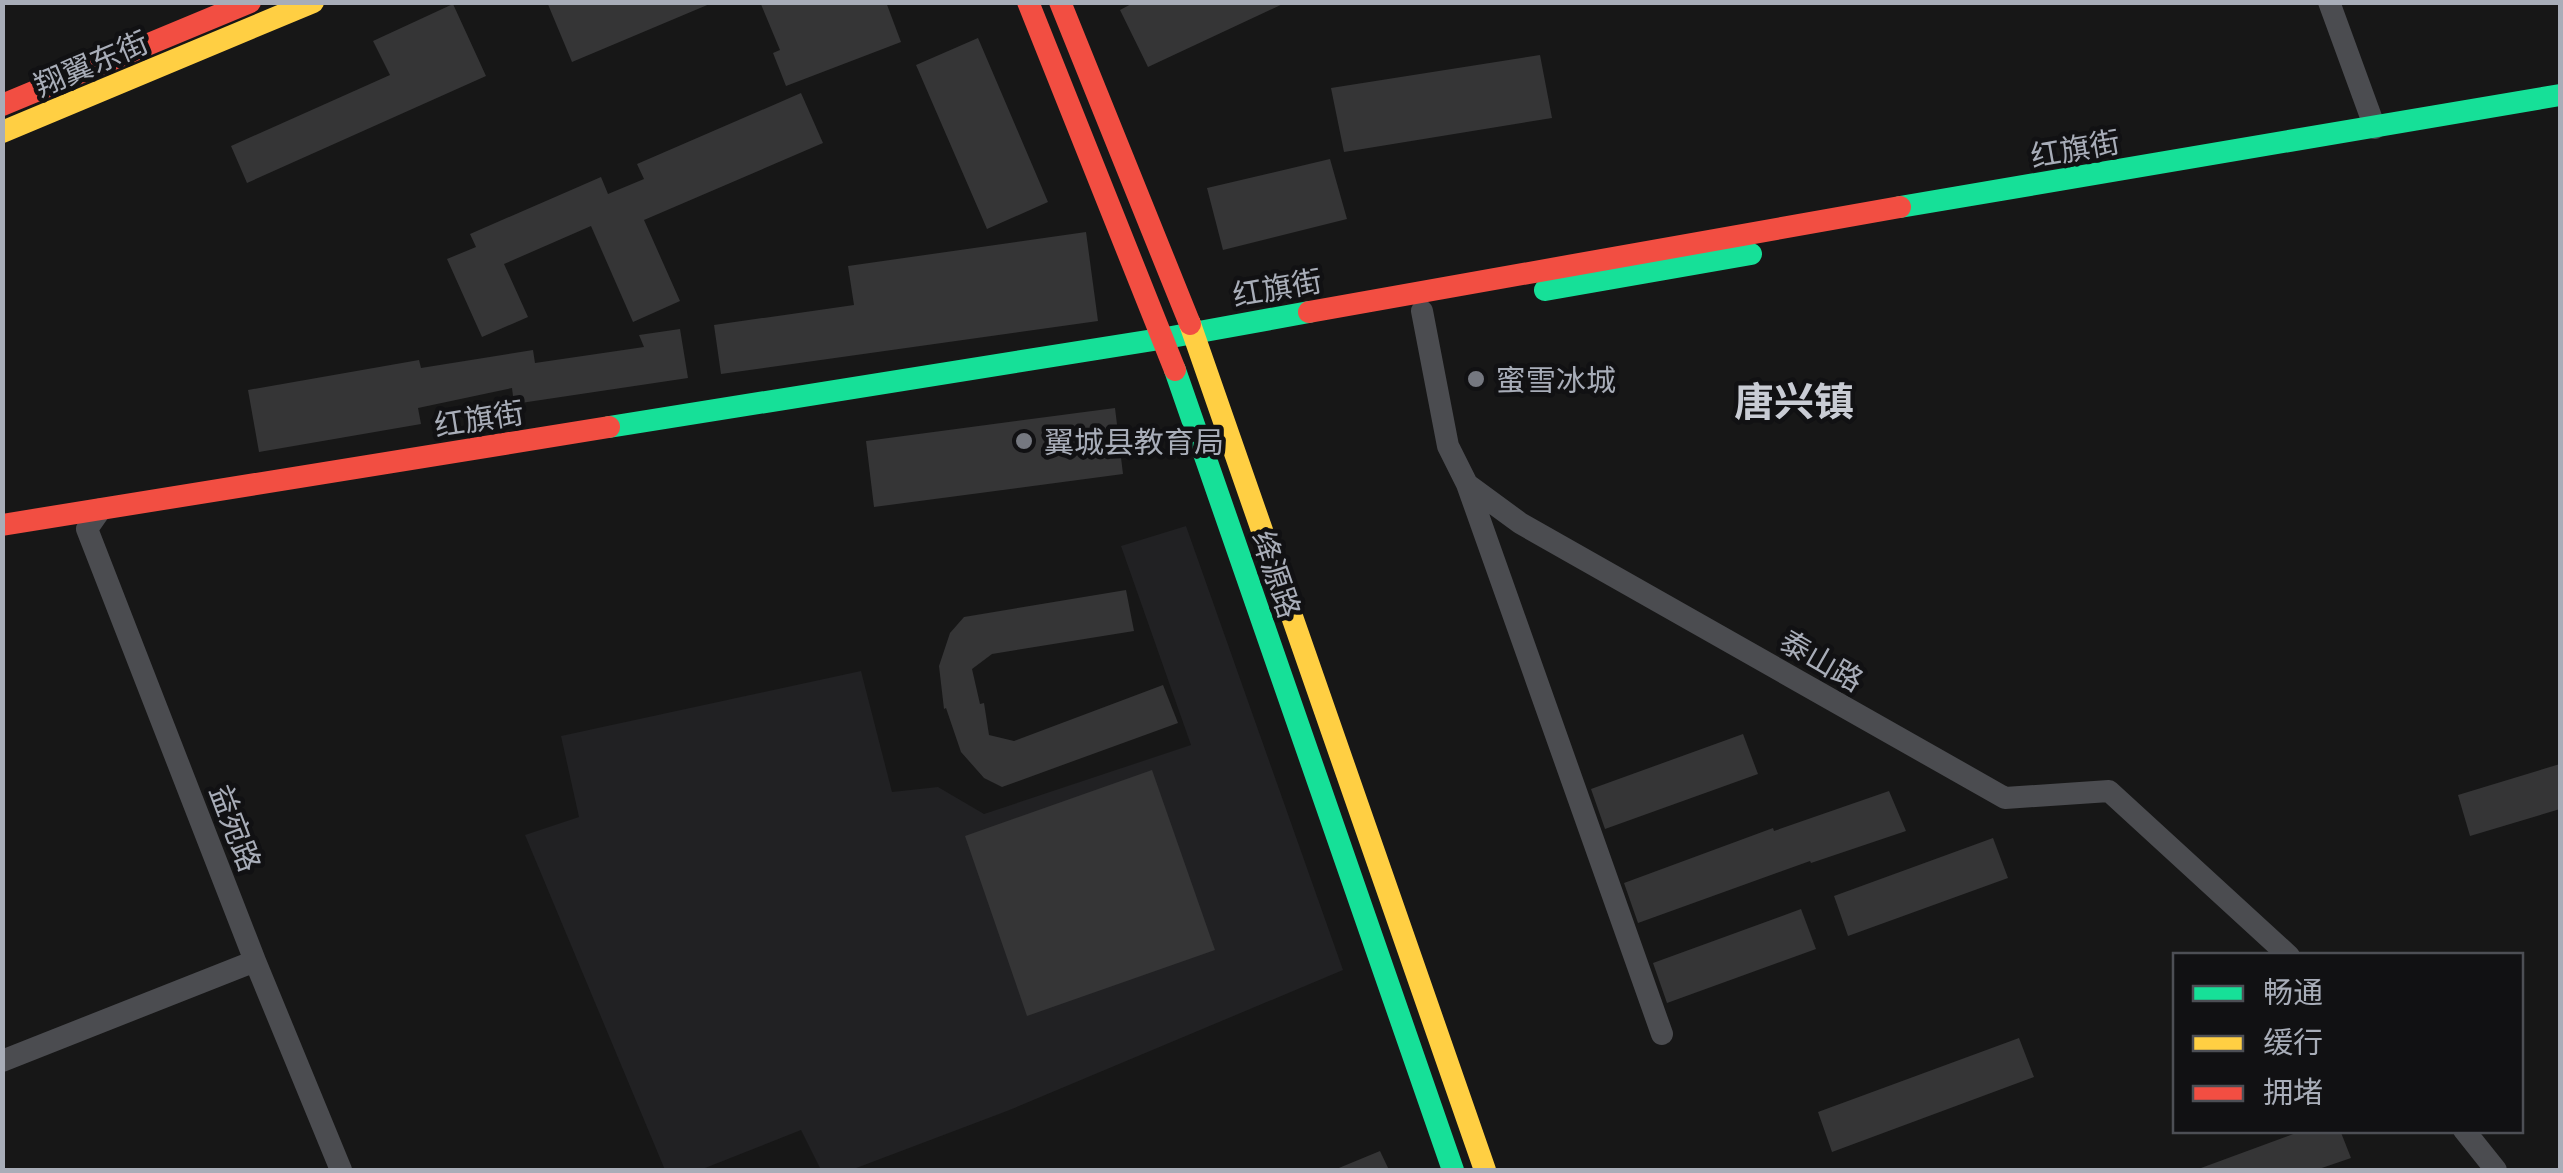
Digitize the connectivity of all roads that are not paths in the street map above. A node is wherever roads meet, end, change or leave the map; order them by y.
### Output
1 (250, 2) edge
2 (312, 2) edge
3 (1028, 2) edge
4 (1060, 2) edge
5 (2329, 2) edge
6 (2560, 96) edge
7 (2, 105) edge
8 (2560, 114) edge
9 (2374, 128) junction
10 (2, 132) edge
11 (1422, 311) junction
12 (1196, 342) junction
13 (1166, 347) junction
14 (1467, 484) junction
15 (94, 519) junction
16 (2, 525) edge
17 (2, 543) edge
18 (2286, 953) edge
19 (255, 961) junction
20 (1662, 1034) dead end
21 (2, 1061) edge
22 (2466, 1133) edge
23 (341, 1170) edge
24 (1453, 1170) edge
25 (1485, 1170) edge
26 (2496, 1170) edge

1 - 7 main road, 翔翼东街
2 - 10 main road, 翔翼东街
3 - 13 main road, 绛源路
4 - 12 main road, 绛源路
5 - 9 street
6 - 9 main road, 红旗街
8 - 11 main road, 红旗街
9 - 12 main road, 红旗街
11 - 12 main road, 红旗街
11 - 14 street
12 - 13 main road, 红旗街
12 - 25 main road, 绛源路
13 - 15 main road, 红旗街
13 - 24 main road, 绛源路
14 - 18 street, 泰山路
14 - 20 street
15 - 16 main road, 红旗街
15 - 17 main road, 红旗街
15 - 19 street, 益宛路
19 - 21 street
19 - 23 street, 益宛路
22 - 26 street

